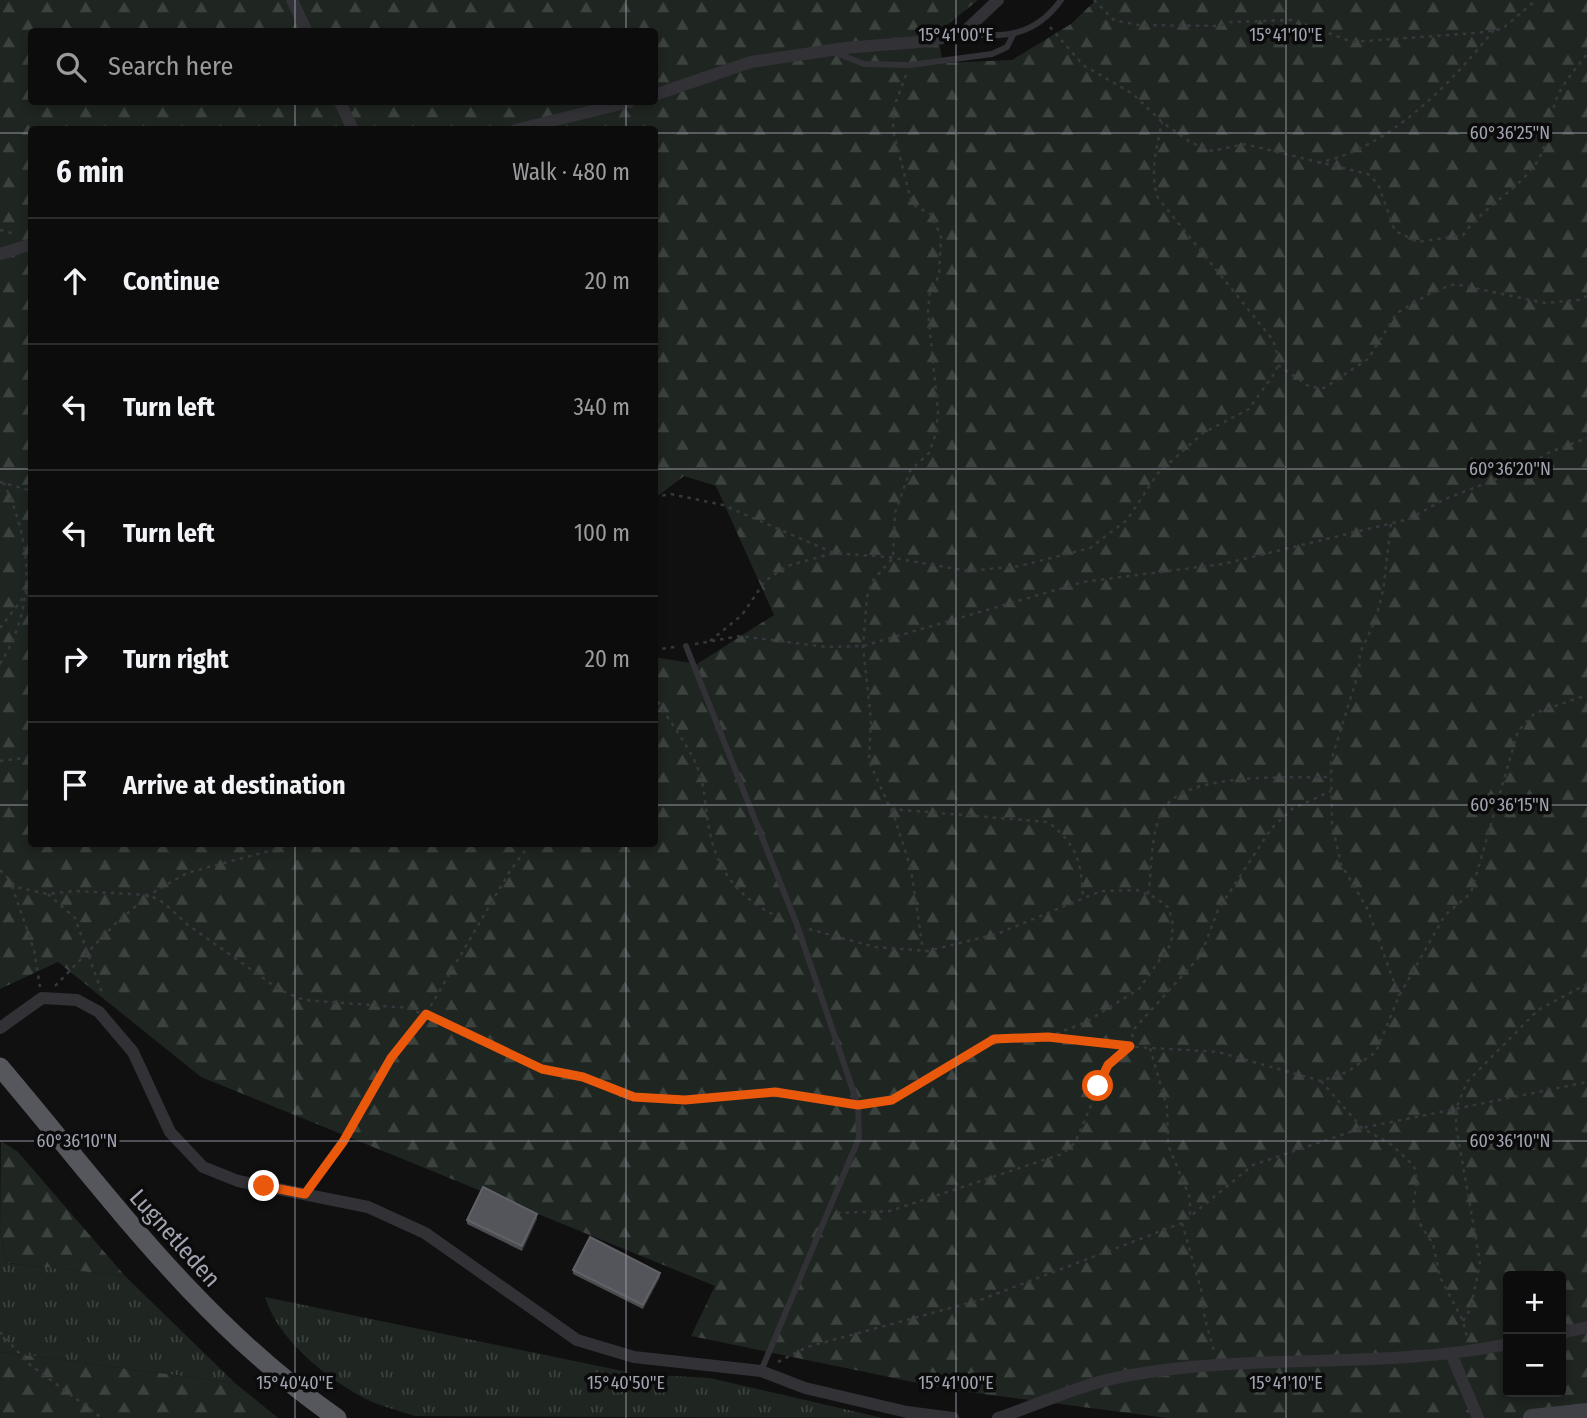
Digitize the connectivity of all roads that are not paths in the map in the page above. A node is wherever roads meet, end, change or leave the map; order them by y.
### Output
1 (292, 0) edge
2 (998, 0) edge
3 (1061, 0) edge
4 (305, 28) edge
5 (963, 33) junction
6 (1014, 33) junction
7 (830, 50) junction
8 (658, 94) edge
9 (341, 105) edge
10 (617, 105) edge
11 (351, 126) edge
12 (531, 126) edge
13 (28, 245) edge
14 (0, 254) edge
15 (686, 646) road end
16 (0, 1028) edge
17 (0, 1067) edge
18 (1587, 1328) edge
19 (1566, 1332) edge
20 (1503, 1345) edge
21 (1452, 1356) junction
22 (761, 1371) junction
23 (1587, 1412) edge
24 (337, 1418) edge
25 (953, 1418) edge
26 (998, 1418) edge
27 (1478, 1418) edge
28 (1532, 1418) edge

1 - 4 street
2 - 5 street
3 - 6 lane
5 - 6 lane
5 - 7 street
6 - 7 lane
7 - 8 street
9 - 11 street
10 - 12 street
13 - 14 street
15 - 22 lane
16 - 22 street
17 - 24 highway, Lugnetleden
18 - 19 street
20 - 21 street
21 - 26 street
21 - 27 street
22 - 25 street
23 - 28 main road

